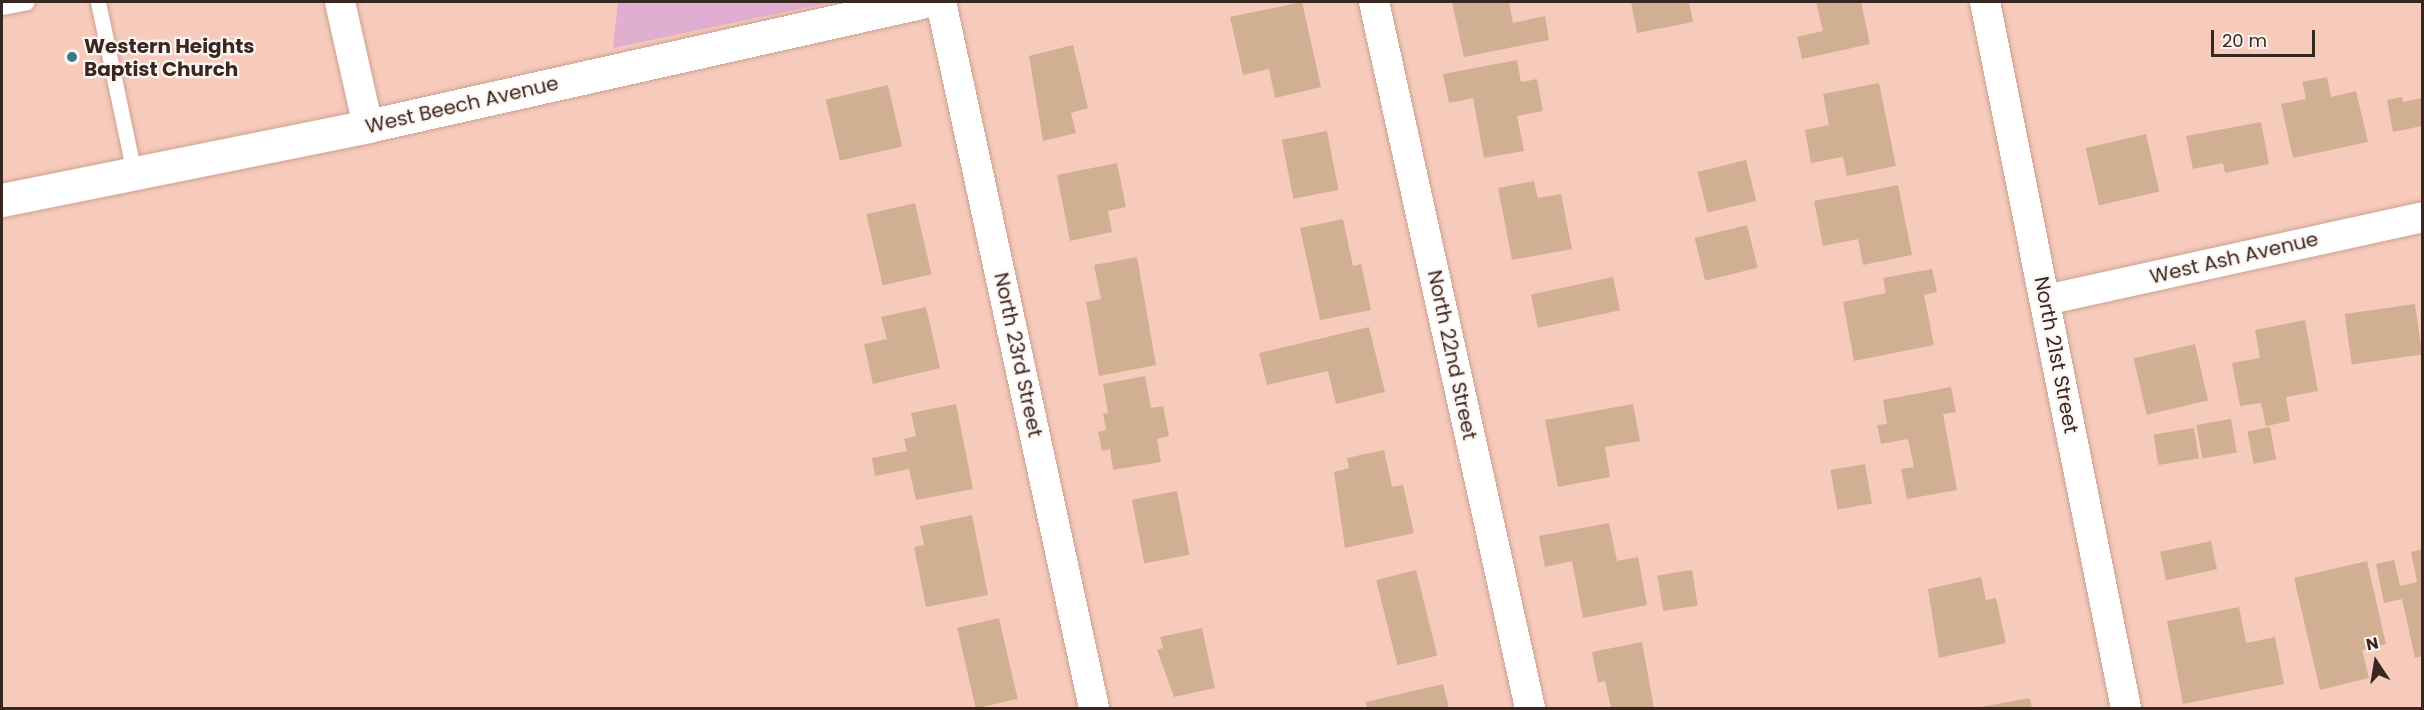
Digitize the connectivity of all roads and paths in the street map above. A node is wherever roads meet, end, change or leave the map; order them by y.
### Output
1 (27, 2) edge
2 (98, 2) edge
3 (340, 2) edge
4 (921, 2) edge
5 (941, 2) edge
6 (1374, 2) edge
7 (1985, 2) edge
8 (2, 7) edge
9 (368, 126) junction
10 (134, 173) junction
11 (2, 200) edge
12 (2422, 217) edge
13 (2046, 300) junction
14 (1094, 708) edge
15 (1530, 708) edge
16 (2126, 708) edge

1 - 8 lane
2 - 10 lane
3 - 9 street
4 - 9 main road, West Beech Avenue
5 - 14 street, North 23rd Street
6 - 15 street, North 22nd Street
7 - 13 street, North 21st Street
9 - 10 main road, West Beech Avenue
10 - 11 main road, West Beech Avenue
12 - 13 street, West Ash Avenue
13 - 16 street, North 21st Street

